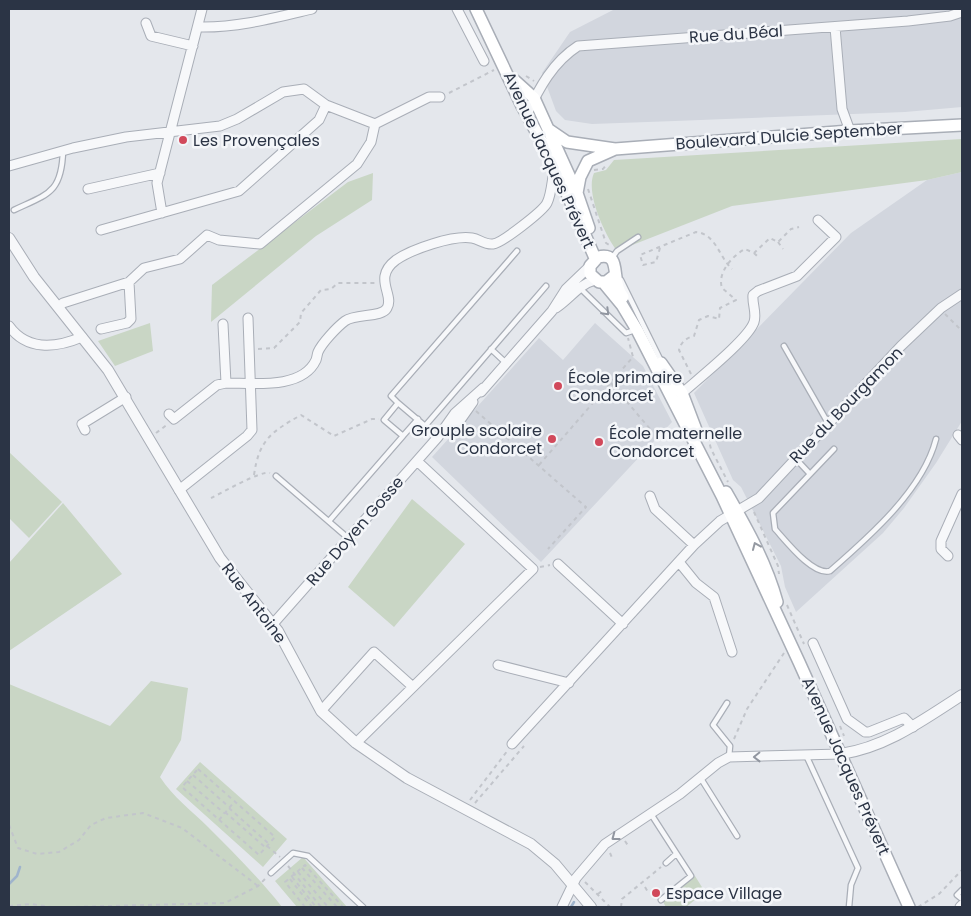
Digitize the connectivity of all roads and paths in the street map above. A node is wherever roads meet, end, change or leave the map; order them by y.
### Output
1 (202, 9) edge
2 (312, 9) edge
3 (457, 9) edge
4 (476, 9) edge
5 (962, 12) edge
6 (146, 23) dead end
7 (198, 27) junction
8 (835, 27) junction
9 (193, 46) junction
10 (484, 61) dead end
11 (504, 66) junction
12 (515, 89) junction
13 (440, 97) joint
14 (534, 98) junction
15 (326, 105) junction
16 (527, 114) junction
17 (376, 124) junction
18 (962, 124) edge
19 (548, 129) junction
20 (850, 131) junction
21 (170, 133) junction
22 (584, 145) junction
23 (615, 149) junction
24 (63, 150) junction
25 (560, 163) junction
26 (590, 165) junction
27 (9, 166) edge
28 (160, 173) junction
29 (589, 176) dead end
30 (587, 182) dead end
31 (88, 189) dead end
32 (572, 192) junction
33 (549, 195) junction
34 (14, 210) dead end
35 (162, 213) junction
36 (818, 220) dead end
37 (799, 227) dead end
38 (101, 230) dead end
39 (638, 237) dead end
40 (9, 238) edge
41 (778, 242) junction
42 (660, 248) junction
43 (783, 250) dead end
44 (517, 251) dead end
45 (754, 252) junction
46 (603, 258) junction
47 (758, 258) dead end
48 (728, 265) junction
49 (732, 269) dead end
50 (615, 273) junction
51 (129, 282) junction
52 (599, 282) junction
53 (384, 283) junction
54 (576, 284) junction
55 (546, 286) dead end
56 (962, 294) edge
57 (58, 306) junction
58 (941, 308) junction
59 (248, 318) dead end
60 (223, 324) dead end
61 (9, 326) edge
62 (101, 329) dead end
63 (635, 330) junction
64 (962, 331) edge
65 (82, 337) junction
66 (784, 346) dead end
67 (249, 349) junction
68 (491, 349) junction
69 (506, 362) junction
70 (661, 362) junction
71 (226, 383) junction
72 (251, 383) junction
73 (611, 383) junction
74 (691, 383) junction
75 (126, 397) junction
76 (678, 397) junction
77 (398, 403) junction
78 (474, 410) dead end
79 (172, 417) joint
80 (418, 419) junction
81 (384, 420) junction
82 (703, 422) dead end
83 (828, 423) junction
84 (425, 426) junction
85 (650, 429) dead end
86 (85, 430) dead end
87 (438, 437) junction
88 (150, 438) junction
89 (402, 438) junction
90 (936, 439) dead end
91 (834, 449) dead end
92 (795, 458) junction
93 (417, 461) junction
94 (539, 465) junction
95 (810, 474) junction
96 (254, 475) junction
97 (276, 476) joint
98 (731, 487) dead end
99 (179, 490) junction
100 (962, 494) edge
101 (650, 496) dead end
102 (211, 498) dead end
103 (750, 503) junction
104 (734, 512) junction
105 (329, 521) junction
106 (349, 539) junction
107 (694, 545) junction
108 (548, 549) dead end
109 (948, 556) dead end
110 (679, 562) junction
111 (558, 564) joint
112 (533, 569) junction
113 (779, 575) dead end
114 (786, 601) dead end
115 (624, 624) junction
116 (272, 626) junction
117 (792, 647) junction
118 (809, 647) joint
119 (732, 652) dead end
120 (498, 665) dead end
121 (569, 683) junction
122 (413, 687) junction
123 (962, 696) edge
124 (727, 703) dead end
125 (321, 711) junction
126 (839, 724) dead end
127 (913, 727) junction
128 (843, 731) dead end
129 (530, 739) dead end
130 (356, 743) junction
131 (512, 744) joint
132 (730, 746) junction
133 (840, 754) junction
134 (806, 755) junction
135 (730, 757) junction
136 (193, 775) junction
137 (700, 777) junction
138 (187, 781) junction
139 (235, 801) junction
140 (229, 808) junction
141 (465, 811) junction
142 (225, 813) junction
143 (653, 813) junction
144 (219, 820) junction
145 (9, 825) edge
146 (737, 836) dead end
147 (269, 844) junction
148 (266, 848) junction
149 (676, 854) junction
150 (666, 862) joint
151 (302, 868) junction
152 (962, 870) edge
153 (298, 872) junction
154 (271, 873) joint
155 (295, 874) junction
156 (291, 878) junction
157 (574, 882) junction
158 (258, 886) junction
159 (645, 887) dead end
160 (603, 890) dead end
161 (962, 890) edge
162 (648, 892) dead end
163 (598, 894) junction
164 (962, 899) edge
165 (661, 900) dead end
166 (9, 906) edge
167 (51, 907) edge
168 (68, 907) edge
169 (305, 907) edge
170 (312, 907) edge
171 (316, 907) edge
172 (321, 907) edge
173 (328, 907) edge
174 (337, 907) edge
175 (343, 907) edge
176 (363, 907) edge
177 (562, 907) edge
178 (591, 907) edge
179 (610, 907) edge
180 (621, 907) edge
181 (849, 907) edge
182 (909, 907) edge
183 (918, 907) edge

1 - 7 street
2 - 7 street
3 - 10 street
4 - 11 main road
5 - 8 street, Rue du Béal
6 - 9 street
7 - 9 street
8 - 14 street, Rue du Béal
8 - 20 street
9 - 21 street
11 - 12 main road, Avenue Jacques Prévert
11 - 13 path
11 - 14 main road, Avenue Jacques Prévert
12 - 14 street
12 - 16 main road, Avenue Jacques Prévert
13 - 17 street
14 - 16 street, Rue du Béal
14 - 19 main road, Avenue Jacques Prévert
15 - 17 street
15 - 21 street
15 - 35 street
16 - 25 main road, Avenue Jacques Prévert
17 - 51 street
18 - 20 main road, Boulevard Dulcie September
19 - 22 main road, Boulevard Dulcie September
19 - 25 main road, Avenue Jacques Prévert
20 - 23 main road, Boulevard Dulcie September
21 - 24 street
21 - 28 street
22 - 23 main road, Boulevard Dulcie September
22 - 25 main road
23 - 26 main road, Boulevard Dulcie September
24 - 27 street
24 - 34 lane
25 - 26 main road, Boulevard Dulcie September
25 - 32 main road, Avenue Jacques Prévert
25 - 33 street
26 - 29 path
26 - 32 main road
28 - 31 street
28 - 35 street
30 - 46 path
32 - 33 street
32 - 46 main road, Avenue Jacques Prévert
33 - 53 street
35 - 38 street
36 - 74 street
37 - 41 path
39 - 46 lane
40 - 57 street, Rue Antoine
41 - 43 path
41 - 45 path
42 - 42 path
42 - 48 path
44 - 77 lane
45 - 47 path
45 - 48 path
46 - 50 main road, Avenue Jacques Prévert
46 - 52 main road, Avenue Jacques Prévert
46 - 54 street, Rue Doyen Gosse
48 - 49 path
48 - 74 path
50 - 52 main road
50 - 63 main road, Avenue Jacques Prévert
50 - 70 lane
51 - 57 street
51 - 62 street
52 - 54 street
52 - 63 main road, Avenue Jacques Prévert
53 - 67 path
53 - 72 street
54 -> 63 lane
54 - 69 street, Rue Doyen Gosse
55 - 68 lane
56 - 58 street, Rue du Bourgamon
57 - 65 street, Rue Antoine
58 - 64 path
58 - 83 street, Rue du Bourgamon
59 - 67 street
60 - 71 street
61 - 65 street
63 - 70 main road, Avenue Jacques Prévert
63 - 73 path
63 - 76 main road, Avenue Jacques Prévert
65 - 75 street, Rue Antoine
66 - 83 lane
67 - 72 street
68 - 69 lane
68 - 84 lane
69 - 87 street, Rue Doyen Gosse
70 - 76 main road, Avenue Jacques Prévert
71 - 72 street
71 - 79 street
72 - 99 street
73 - 85 path
73 - 94 path
74 - 76 street
75 - 86 street
75 - 88 street, Rue Antoine
76 - 104 main road, Avenue Jacques Prévert
77 - 80 lane
77 - 81 lane
78 - 94 path
79 - 88 path
80 - 84 lane
80 - 89 lane
81 - 89 lane
81 - 96 path
82 - 98 path
83 - 92 street, Rue du Bourgamon
84 - 87 lane
87 - 93 street, Rue Doyen Gosse
88 - 99 street, Rue Antoine
89 - 105 lane
90 - 95 lane
91 - 95 lane
92 - 95 lane
92 - 103 street, Rue du Bourgamon
93 - 106 street, Rue Doyen Gosse
93 - 112 street
94 - 108 path
96 - 97 path
96 - 102 path
97 - 105 lane
99 - 116 street, Rue Antoine
100 - 109 street
101 - 107 street
103 - 104 street, Rue du Bourgamon
103 - 113 path
104 - 107 street, Rue du Bourgamon
104 - 117 main road, Avenue Jacques Prévert
105 - 106 lane
106 - 116 street, Rue Doyen Gosse
107 - 110 street, Rue du Bourgamon
110 - 115 street, Rue du Bourgamon
110 - 119 street
111 - 112 path
111 - 115 street
112 - 122 street
114 - 118 path
115 - 121 street, Rue du Bourgamon
116 - 125 street, Rue Antoine
117 - 132 path
117 - 133 main road, Avenue Jacques Prévert
118 - 127 street
120 - 121 street
121 - 131 street, Rue du Bourgamon
122 - 125 street
122 - 130 street
123 - 127 street
124 - 132 lane
125 - 130 street, Rue Antoine
126 - 128 path
127 - 133 street
129 - 141 path
130 - 141 street, Rue Antoine
131 - 141 path
132 - 135 lane
133 - 134 street
133 - 182 main road, Avenue Jacques Prévert
134 -> 135 street
134 - 181 lane
135 - 137 street
136 - 138 path
136 - 139 path
136 - 140 path
137 - 143 street
137 - 146 lane
138 - 142 path
138 - 144 path
139 - 140 path
139 - 147 path
140 - 142 path
140 - 147 path
141 - 157 street, Rue Antoine
142 - 144 path
142 - 148 path
143 - 149 lane
143 -> 157 street
144 - 148 path
145 - 158 path
147 - 148 path
149 - 150 lane
149 - 165 lane
150 - 180 path
151 - 153 path
151 - 174 path
151 - 175 path
152 - 183 path
153 - 155 path
153 - 173 path
154 - 158 path
154 - 176 lane
155 - 156 path
155 - 172 path
156 - 169 path
156 - 170 path
156 - 171 path
157 - 163 path
157 - 177 street
157 - 178 street, Rue Antoine
158 - 168 path
159 - 162 path
160 - 163 path
161 - 164 lane
163 - 179 path
166 - 167 path

